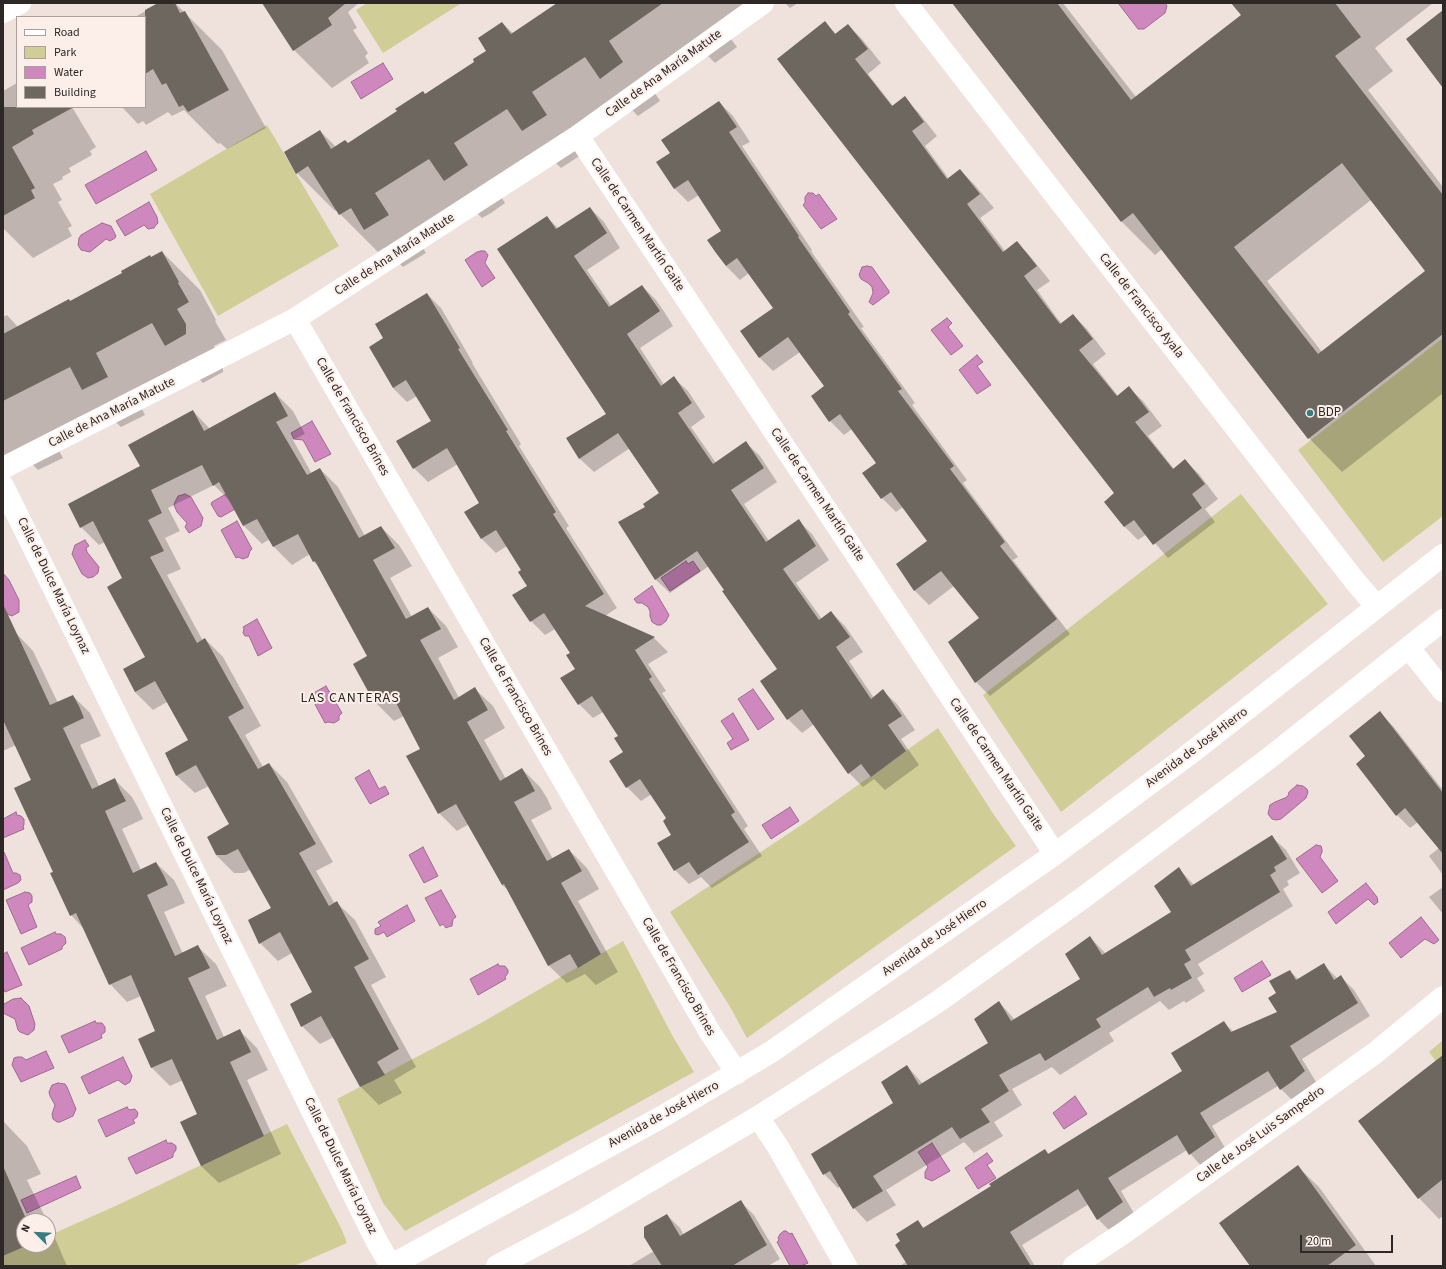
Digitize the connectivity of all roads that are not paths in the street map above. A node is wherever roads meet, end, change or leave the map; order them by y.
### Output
1 (20, 3) edge
2 (763, 3) edge
3 (906, 3) edge
4 (3, 12) edge
5 (578, 136) junction
6 (295, 319) junction
7 (3, 468) edge
8 (3, 486) edge
9 (1443, 555) edge
10 (1377, 607) junction
11 (1443, 620) edge
12 (1409, 648) junction
13 (1443, 691) edge
14 (1055, 854) junction
15 (1443, 997) edge
16 (737, 1073) junction
17 (758, 1117) junction
18 (390, 1266) edge
19 (497, 1266) edge
20 (846, 1266) edge
21 (1074, 1266) edge

1 - 4 street
2 - 5 street, Calle de Ana María Matute
3 - 10 street, Calle de Francisco Ayala
5 - 6 street, Calle de Ana María Matute
5 - 14 street, Calle de Carmen Martín Gaite
6 - 7 street, Calle de Ana María Matute
6 - 16 street, Calle de Francisco Brines
8 - 18 street, Calle de Dulce María Loynaz
9 - 10 street, Avenida de José Hierro
10 - 14 street, Avenida de José Hierro
11 - 12 street
12 - 13 street
12 - 17 street
14 - 16 street, Avenida de José Hierro
15 - 21 street, Calle de José Luis Sampedro
16 - 18 street, Avenida de José Hierro
17 - 19 street
17 - 20 street

